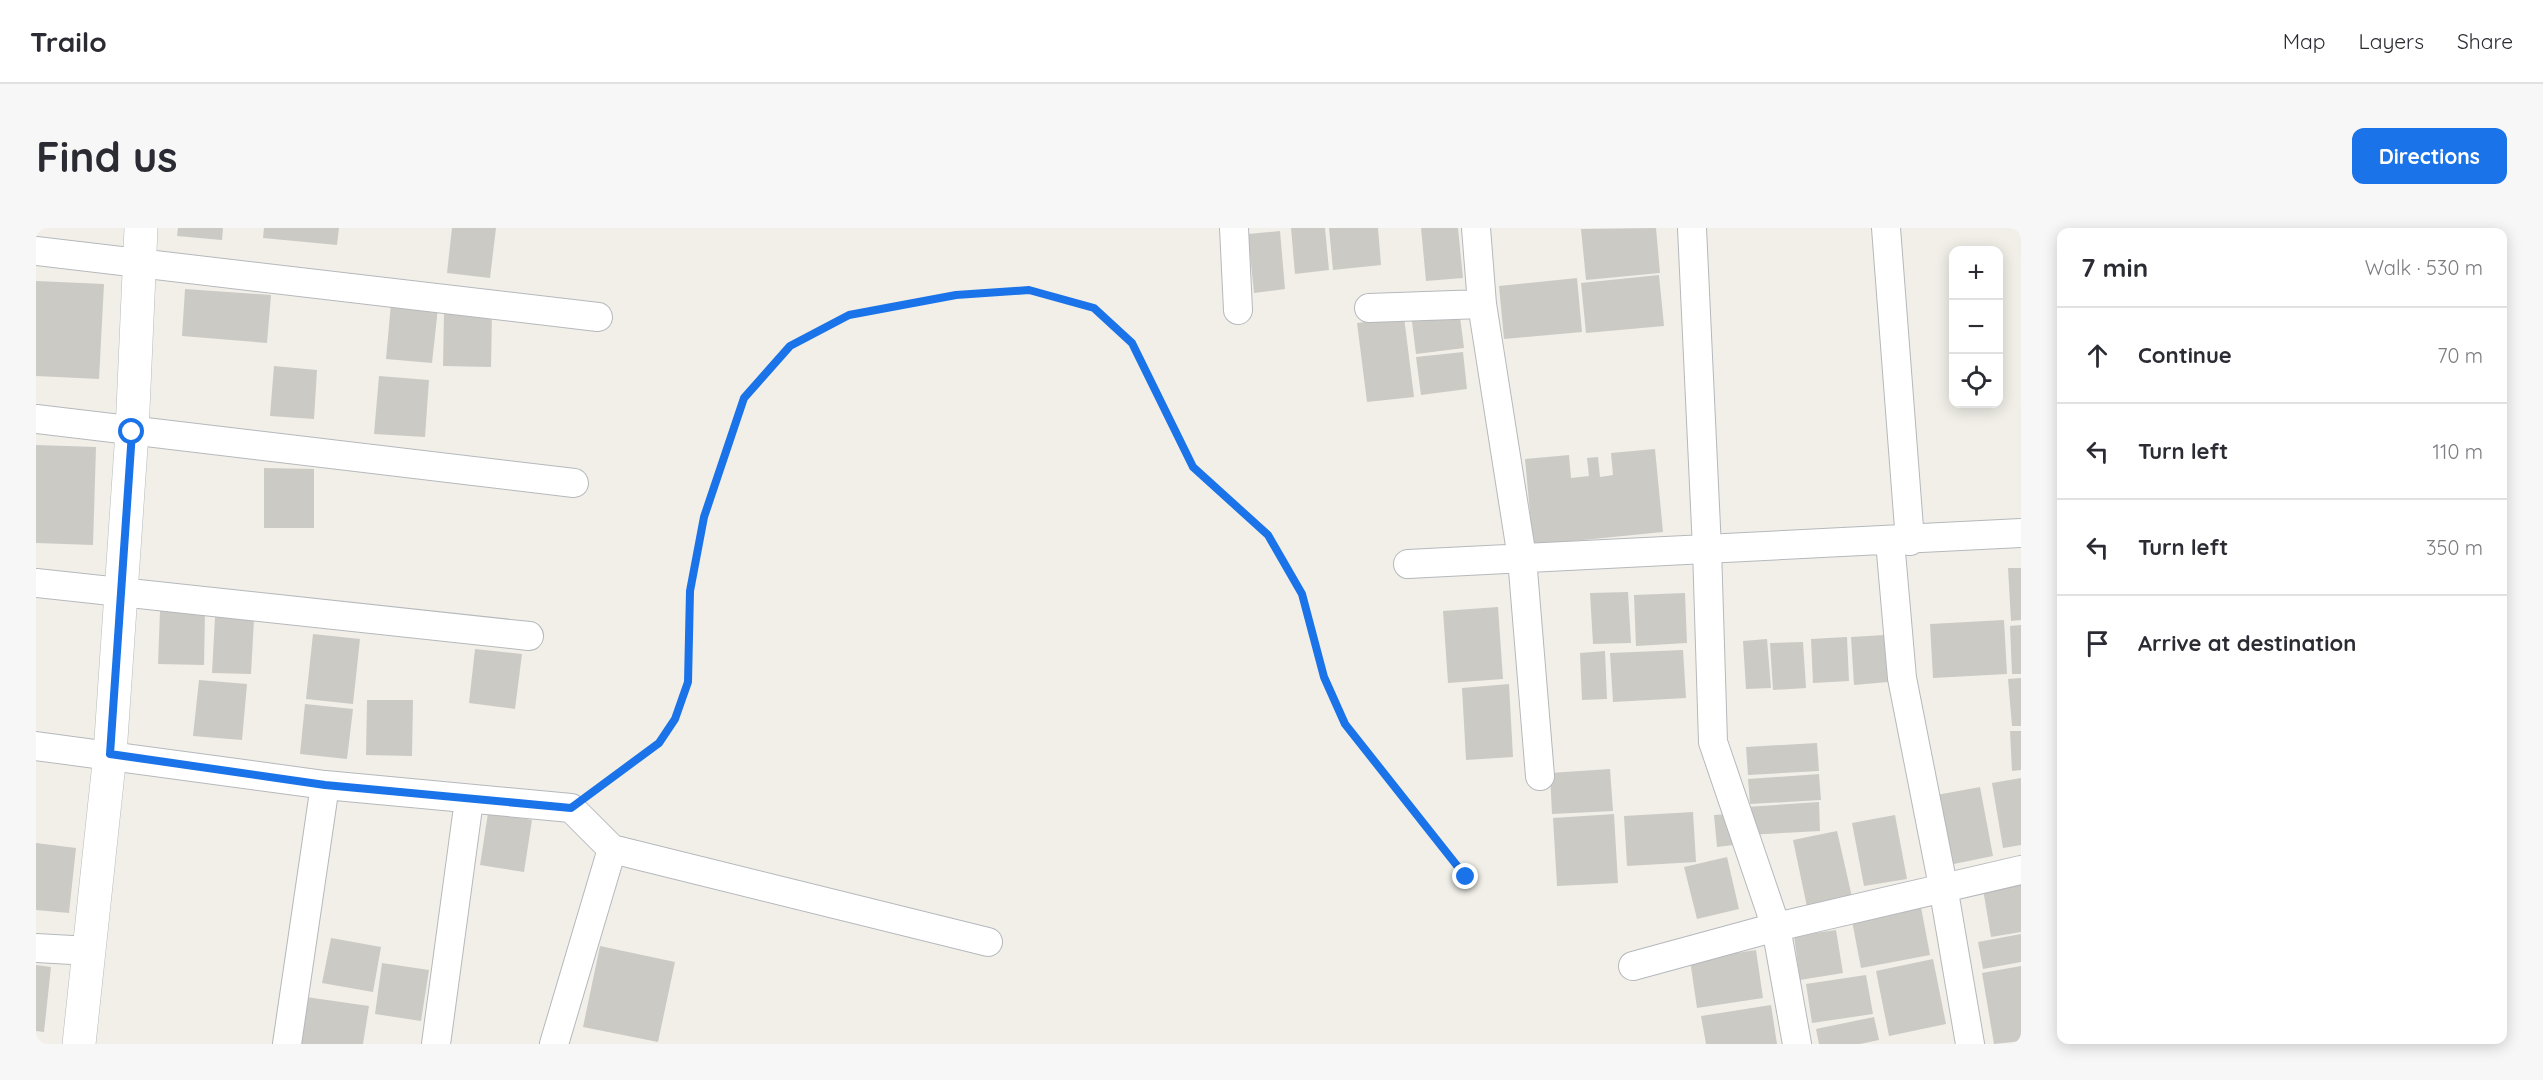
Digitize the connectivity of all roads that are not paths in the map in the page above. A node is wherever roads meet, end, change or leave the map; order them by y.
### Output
1 (141, 228) edge
2 (1234, 228) edge
3 (1476, 228) edge
4 (1692, 228) edge
5 (1886, 228) edge
6 (36, 251) edge
7 (138, 263) junction
8 (1482, 304) junction
9 (1369, 308) dead end
10 (1238, 310) dead end
11 (598, 316) dead end
12 (36, 419) edge
13 (132, 432) junction
14 (574, 483) dead end
15 (2021, 533) edge
16 (1900, 541) junction
17 (1707, 549) junction
18 (1522, 558) junction
19 (1408, 564) dead end
20 (36, 583) edge
21 (122, 593) junction
22 (529, 636) dead end
23 (36, 746) edge
24 (110, 754) junction
25 (1540, 776) dead end
26 (325, 785) junction
27 (469, 800) junction
28 (612, 849) junction
29 (2021, 870) edge
30 (1943, 886) junction
31 (1776, 927) junction
32 (988, 942) dead end
33 (36, 948) edge
34 (90, 951) junction
35 (1633, 966) dead end
36 (79, 1044) edge
37 (286, 1044) edge
38 (436, 1044) edge
39 (554, 1044) edge
40 (1797, 1044) edge
41 (1970, 1044) edge

1 - 7 street
2 - 10 street
3 - 8 street
4 - 17 street
5 - 16 street
6 - 7 street
7 - 11 street
7 - 13 street
8 - 9 street
8 - 18 street
12 - 13 street
13 - 14 street
13 - 21 street
15 - 16 street
16 - 17 street
16 - 30 street
17 - 18 street
17 - 31 street
18 - 19 street
18 - 25 street
20 - 21 street
21 - 22 street
21 - 24 street
23 - 24 street
24 - 26 street
24 - 34 street
26 - 27 street
26 - 37 street
27 - 28 street
27 - 38 street
28 - 32 street
28 - 39 street
29 - 30 street
30 - 31 street
30 - 41 street
31 - 35 street
31 - 40 street
33 - 34 street
34 - 36 street

